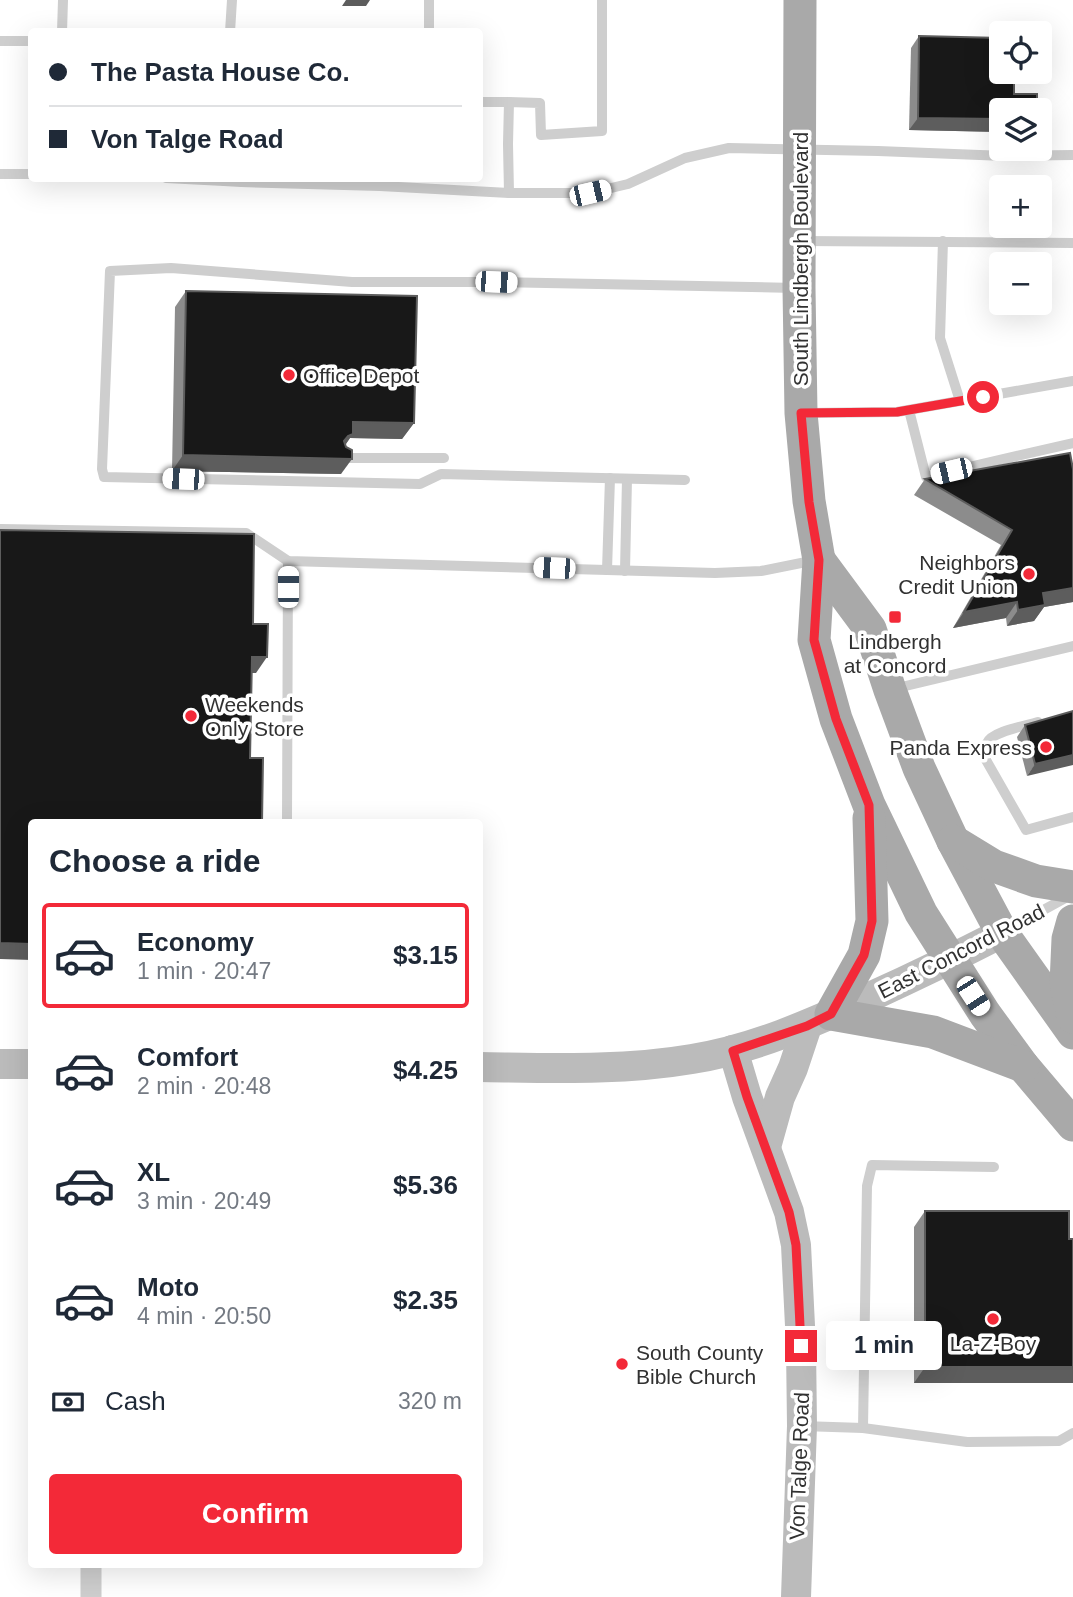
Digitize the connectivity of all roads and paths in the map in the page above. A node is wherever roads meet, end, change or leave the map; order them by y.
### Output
1 (62, 0) edge
2 (232, 0) edge
3 (429, 0) edge
4 (602, 0) edge
5 (800, 0) edge
6 (62, 28) edge
7 (230, 28) edge
8 (429, 28) edge
9 (0, 41) edge
10 (28, 41) edge
11 (483, 102) edge
12 (509, 102) junction
13 (800, 150) junction
14 (1073, 155) edge
15 (0, 174) edge
16 (28, 174) edge
17 (276, 182) edge
18 (509, 193) junction
19 (800, 241) junction
20 (943, 241) junction
21 (1073, 243) edge
22 (799, 288) junction
23 (1073, 381) edge
24 (960, 401) junction
25 (909, 410) junction
26 (801, 413) junction
27 (1073, 443) edge
28 (341, 458) edge
29 (444, 458) dead end
30 (610, 478) junction
31 (627, 479) junction
32 (685, 480) dead end
33 (0, 529) edge
34 (819, 560) junction
35 (288, 561) junction
36 (607, 570) junction
37 (625, 571) junction
38 (1073, 646) edge
39 (890, 690) junction
40 (1055, 718) edge
41 (869, 805) junction
42 (1073, 817) edge
43 (287, 819) edge
44 (953, 841) junction
45 (1073, 887) edge
46 (1073, 893) edge
47 (1073, 921) edge
48 (1002, 933) junction
49 (949, 960) junction
50 (1073, 1017) edge
51 (819, 1020) junction
52 (1073, 1033) edge
53 (733, 1051) junction
54 (0, 1064) edge
55 (28, 1064) edge
56 (1023, 1066) junction
57 (483, 1067) edge
58 (1073, 1125) edge
59 (766, 1147) junction
60 (994, 1167) dead end
61 (802, 1426) junction
62 (863, 1428) junction
63 (1073, 1433) edge
64 (91, 1568) edge
65 (91, 1597) edge
66 (796, 1597) edge

1 - 6 lane
2 - 7 lane
3 - 8 lane
4 - 12 lane
5 - 13 main road, South Lindbergh Boulevard
9 - 10 lane
11 - 12 lane
12 - 18 lane
13 - 14 lane
13 - 18 lane
13 - 19 main road, South Lindbergh Boulevard
15 - 16 lane
17 - 18 lane
19 - 20 lane
19 - 22 main road, South Lindbergh Boulevard
20 - 21 lane
20 - 24 lane
22 - 26 main road, South Lindbergh Boulevard
22 - 30 lane
23 - 24 lane
24 - 25 lane
25 - 26 lane
25 - 27 lane
26 - 34 main road, South Lindbergh Boulevard
28 - 29 lane
30 - 31 lane
30 - 36 lane
31 - 32 lane
31 - 37 lane
33 - 35 lane
34 - 37 lane
34 - 39 main road, South Lindbergh Boulevard
34 - 41 main road, South Lindbergh Boulevard
35 - 36 lane
35 - 43 lane
36 - 37 lane
38 - 39 lane
39 - 44 main road, South Lindbergh Boulevard
40 - 42 lane
41 - 49 main road, South Lindbergh Boulevard
41 - 51 main road
44 - 45 main road
44 - 48 main road, South Lindbergh Boulevard
46 - 48 lane, East Concord Road
47 - 50 main road
48 - 49 street, East Concord Road
48 - 52 main road, South Lindbergh Boulevard
49 - 51 street, East Concord Road
49 - 56 main road, South Lindbergh Boulevard
51 - 53 street, East Concord Road
51 - 56 main road
51 - 59 street
53 - 57 street, East Concord Road
53 - 59 street, Von Talge Road
54 - 55 street
56 - 58 main road, South Lindbergh Boulevard
59 - 61 street, Von Talge Road
60 - 62 lane
61 - 62 lane
61 - 66 street, Von Talge Road
62 - 63 lane
64 - 65 street

